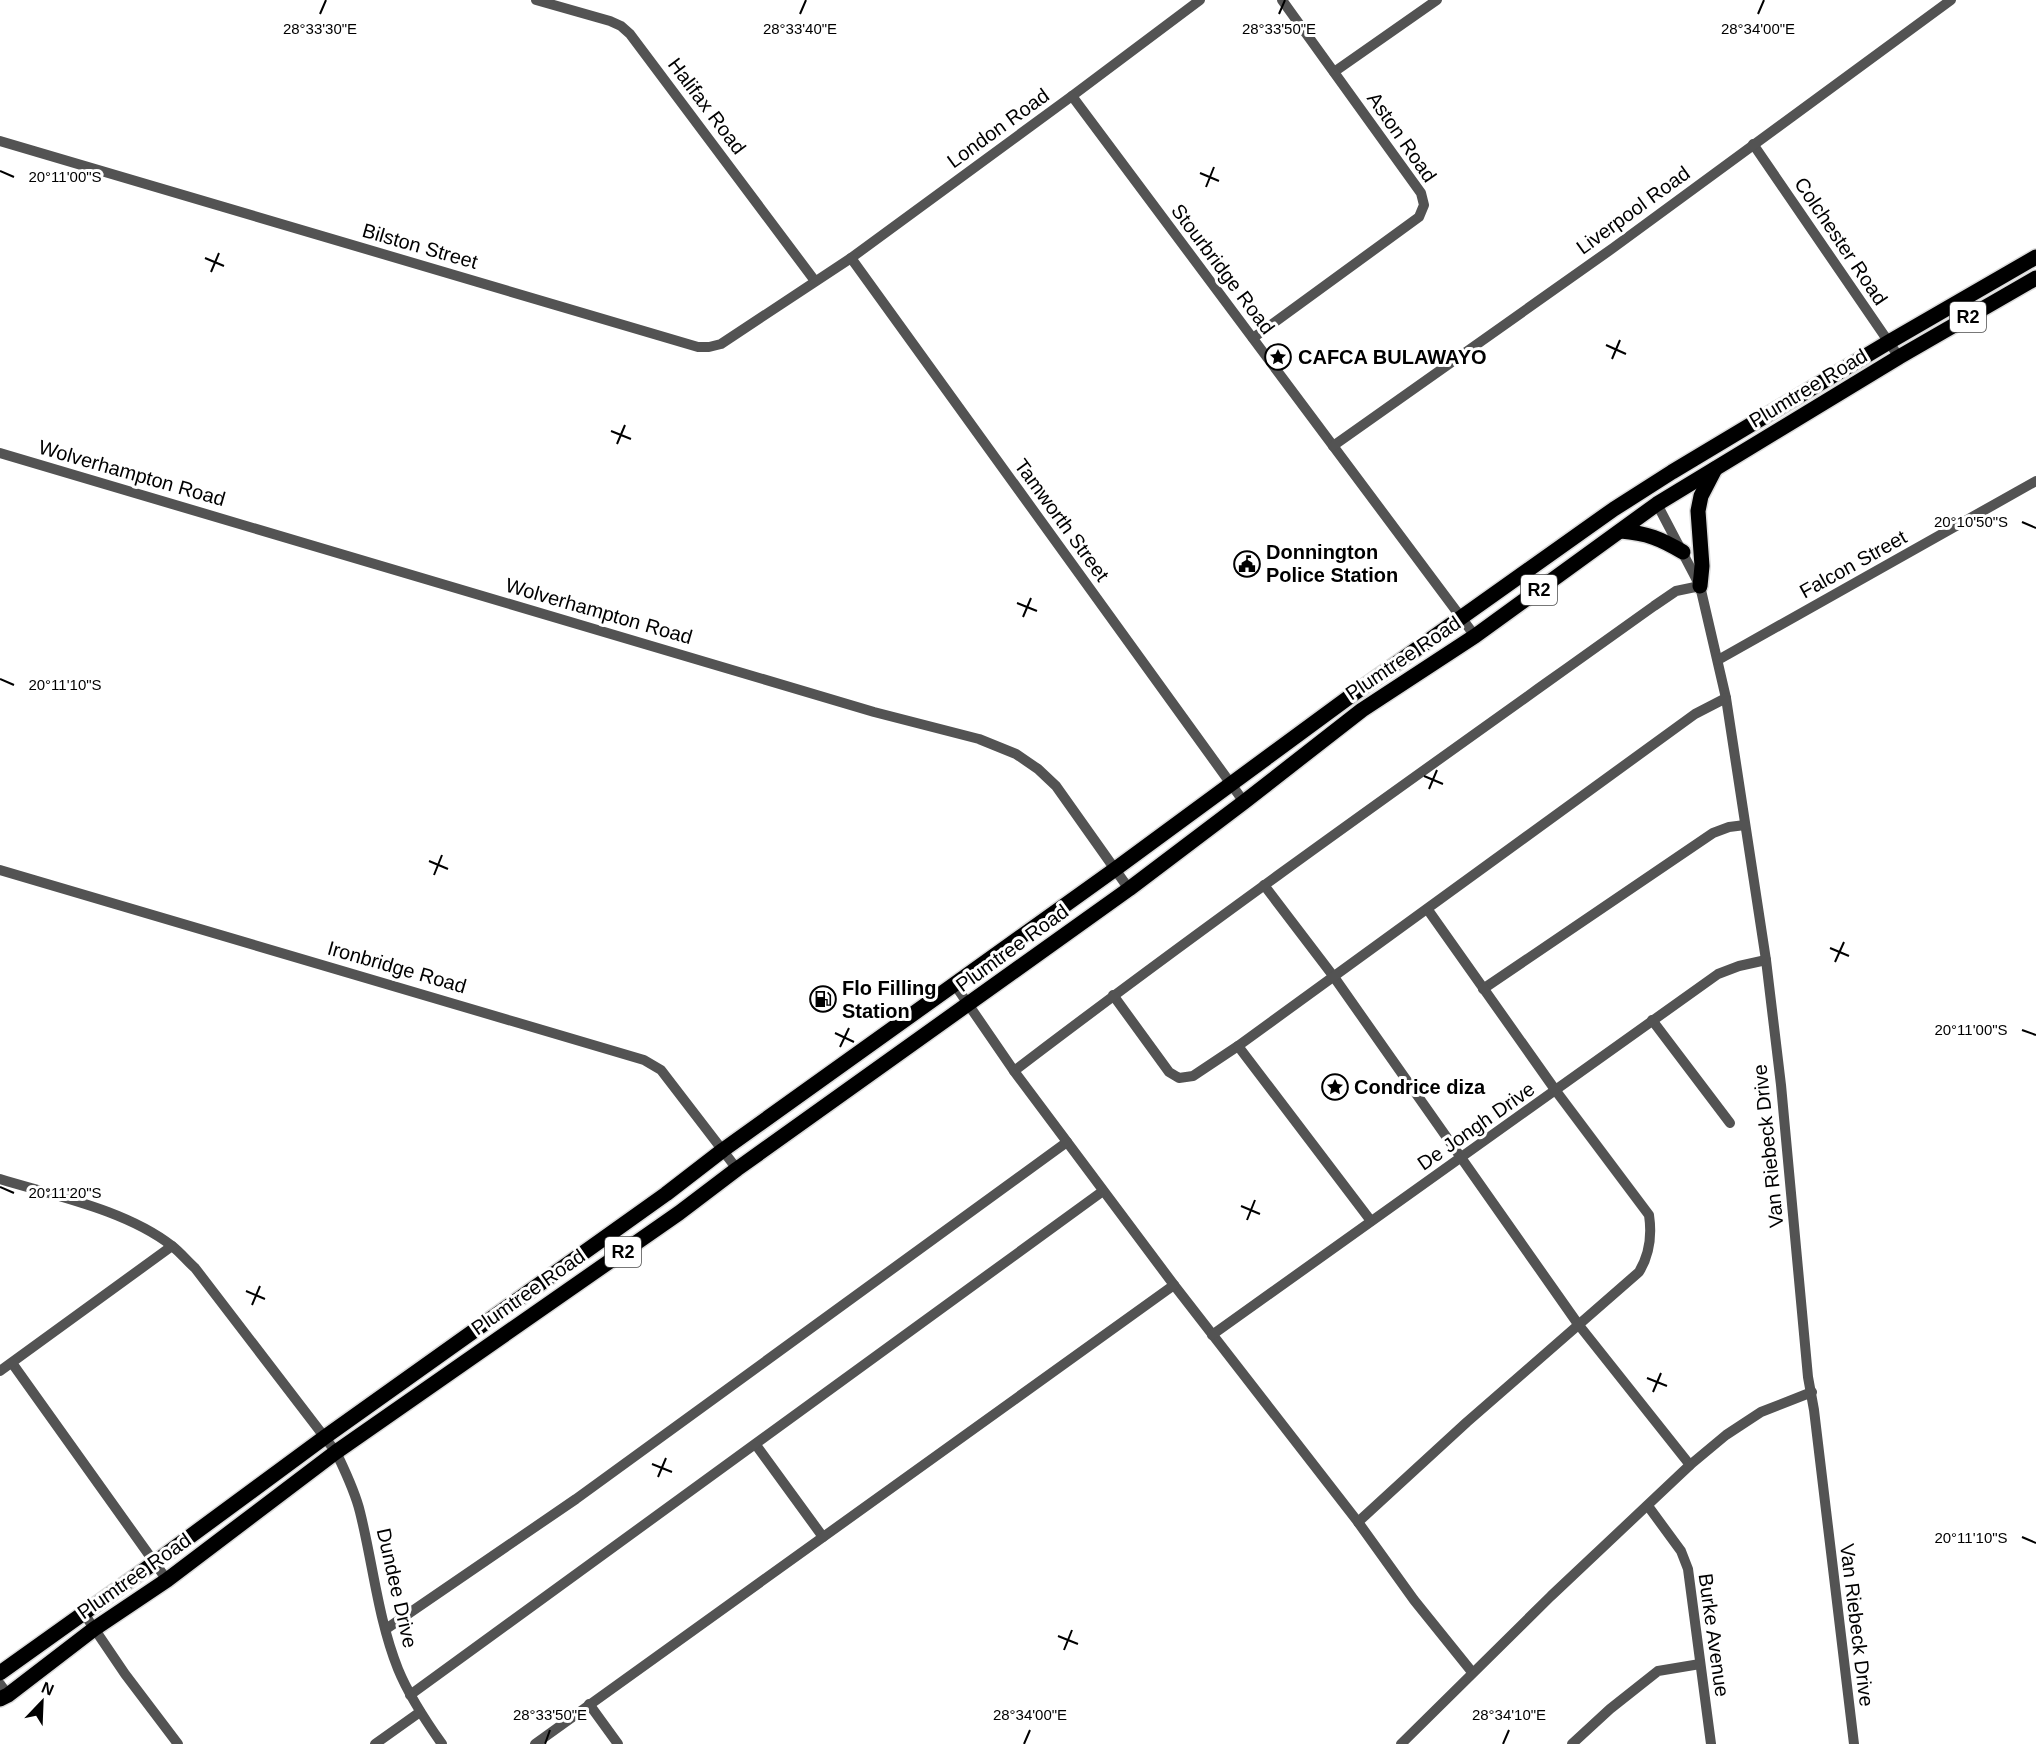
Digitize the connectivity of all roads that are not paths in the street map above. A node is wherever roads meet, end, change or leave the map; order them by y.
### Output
1 (536, 0) edge
2 (1200, 0) edge
3 (1282, 0) edge
4 (1437, 0) edge
5 (1951, 0) edge
6 (1334, 72) junction
7 (1072, 96) junction
8 (0, 141) edge
9 (1754, 144) junction
10 (2036, 257) edge
11 (851, 258) junction
12 (2036, 278) edge
13 (815, 281) junction
14 (1252, 338) junction
15 (1889, 342) junction
16 (1899, 357) junction
17 (1333, 446) junction
18 (0, 453) edge
19 (1715, 469) junction
20 (1672, 472) junction
21 (2036, 481) edge
22 (1656, 504) junction
23 (1614, 509) junction
24 (1621, 531) junction
25 (1683, 552) junction
26 (1700, 586) junction
27 (1463, 618) junction
28 (1475, 636) junction
29 (1718, 660) junction
30 (1726, 698) junction
31 (1231, 783) junction
32 (1244, 802) junction
33 (1745, 825) junction
34 (0, 870) edge
35 (1114, 870) junction
36 (1264, 885) junction
37 (1129, 889) junction
38 (1428, 910) junction
39 (1766, 960) junction
40 (1334, 977) junction
41 (955, 985) junction
42 (1483, 989) junction
43 (1113, 995) junction
44 (969, 1005) junction
45 (1652, 1020) junction
46 (1238, 1046) junction
47 (1014, 1071) junction
48 (1556, 1091) junction
49 (1730, 1123) dead end
50 (1067, 1142) junction
51 (723, 1150) junction
52 (1461, 1157) junction
53 (737, 1169) junction
54 (0, 1179) edge
55 (1103, 1191) junction
56 (1371, 1221) junction
57 (172, 1246) junction
58 (1174, 1285) junction
59 (1578, 1324) junction
60 (1212, 1335) junction
61 (12, 1363) junction
62 (0, 1371) edge
63 (1812, 1392) junction
64 (325, 1437) junction
65 (756, 1444) junction
66 (336, 1452) junction
67 (1690, 1465) junction
68 (1648, 1506) junction
69 (1358, 1522) junction
70 (823, 1537) junction
71 (154, 1563) junction
72 (167, 1580) junction
73 (82, 1612) junction
74 (94, 1629) junction
75 (386, 1629) junction
76 (1700, 1664) junction
77 (1472, 1672) junction
78 (0, 1673) edge
79 (3, 1693) edge
80 (410, 1695) junction
81 (589, 1704) junction
82 (420, 1712) junction
83 (178, 1744) edge
84 (375, 1744) edge
85 (442, 1744) edge
86 (535, 1744) edge
87 (618, 1744) edge
88 (1401, 1744) edge
89 (1572, 1744) edge
90 (1711, 1744) edge
91 (1854, 1744) edge

1 - 13 street, Halifax Road
2 - 7 street, London Road
3 - 6 street, Aston Road
4 - 6 street
5 - 9 street, Liverpool Road
6 - 14 street, Aston Road
7 - 11 street, London Road
7 - 14 street, Stourbridge Road
8 - 13 street, Bilston Street
9 - 15 street, Colchester Road
9 - 17 street, Liverpool Road
10 - 15 highway, Plumtree Road / R2
11 - 13 street, London Road
11 - 31 street, Tamworth Street
12 - 16 highway, Plumtree Road / R2
14 - 17 street, Stourbridge Road
15 - 16 street, Colchester Road
15 - 20 highway, Plumtree Road / R2
16 - 19 highway, Plumtree Road / R2
17 - 27 street, Stourbridge Road
18 - 35 street, Wolverhampton Road
19 - 22 highway, Plumtree Road / R2
19 - 26 highway
20 - 22 highway
20 - 23 highway, Plumtree Road / R2
21 - 29 street, Falcon Street
22 - 23 highway
22 - 24 highway, Plumtree Road / R2
22 - 25 street, Van Riebeck Drive
23 - 27 highway, Plumtree Road / R2
24 - 25 highway
24 - 28 highway, Plumtree Road / R2
25 - 26 street, Van Riebeck Drive
26 - 29 street, Van Riebeck Drive
26 - 36 street
27 - 28 street, Stourbridge Road
27 - 31 highway, Plumtree Road / R2
28 - 32 highway, Plumtree Road / R2
29 - 30 street, Van Riebeck Drive
30 - 33 street, Van Riebeck Drive
30 - 38 street
31 - 32 street, Tamworth Street
31 - 35 highway, Plumtree Road / R2
32 - 37 highway, Plumtree Road / R2
33 - 39 street, Van Riebeck Drive
33 - 42 street
34 - 51 street, Ironbridge Road
35 - 37 street, Wolverhampton Road
35 - 41 highway, Plumtree Road / R2
36 - 40 street
36 - 43 street
37 - 44 highway, Plumtree Road / R2
38 - 40 street
38 - 42 street
39 - 45 street, De Jongh Drive
39 - 63 street, Van Riebeck Drive
40 - 46 street
40 - 52 street
41 - 44 street
41 - 51 highway, Plumtree Road / R2
42 - 48 street
43 - 46 street
43 - 47 street
44 - 47 street
44 - 53 highway, Plumtree Road / R2
45 - 48 street, De Jongh Drive
45 - 49 street
46 - 56 street
47 - 50 street
48 - 52 street, De Jongh Drive
48 - 59 street
50 - 55 street
50 - 75 street
51 - 53 street, Ironbridge Road
51 - 64 highway, Plumtree Road / R2
52 - 56 street, De Jongh Drive
52 - 59 street
53 - 66 highway, Plumtree Road / R2
54 - 57 street, Dundee Drive
55 - 58 street
55 - 65 street
56 - 60 street, De Jongh Drive
57 - 61 street
57 - 64 street, Dundee Drive
58 - 60 street
58 - 70 street
59 - 67 street
59 - 69 street
60 - 69 street
61 - 62 street
61 - 71 street
63 - 67 street
63 - 91 street, Van Riebeck Drive
64 - 66 street, Dundee Drive
64 - 71 highway, Plumtree Road / R2
65 - 70 street
65 - 80 street
66 - 72 highway, Plumtree Road / R2
66 - 75 street, Dundee Drive
67 - 68 street
68 - 76 street, Burke Avenue
68 - 77 street
69 - 77 street
70 - 81 street
71 - 72 street
71 - 73 highway, Plumtree Road / R2
72 - 74 highway, Plumtree Road / R2
73 - 74 street
73 - 78 highway, Plumtree Road / R2
74 - 79 highway, Plumtree Road / R2
74 - 83 street
75 - 80 street, Dundee Drive
76 - 89 street
76 - 90 street, Burke Avenue
77 - 88 street
80 - 82 street, Dundee Drive
81 - 86 street
81 - 87 street
82 - 84 street
82 - 85 street, Dundee Drive

